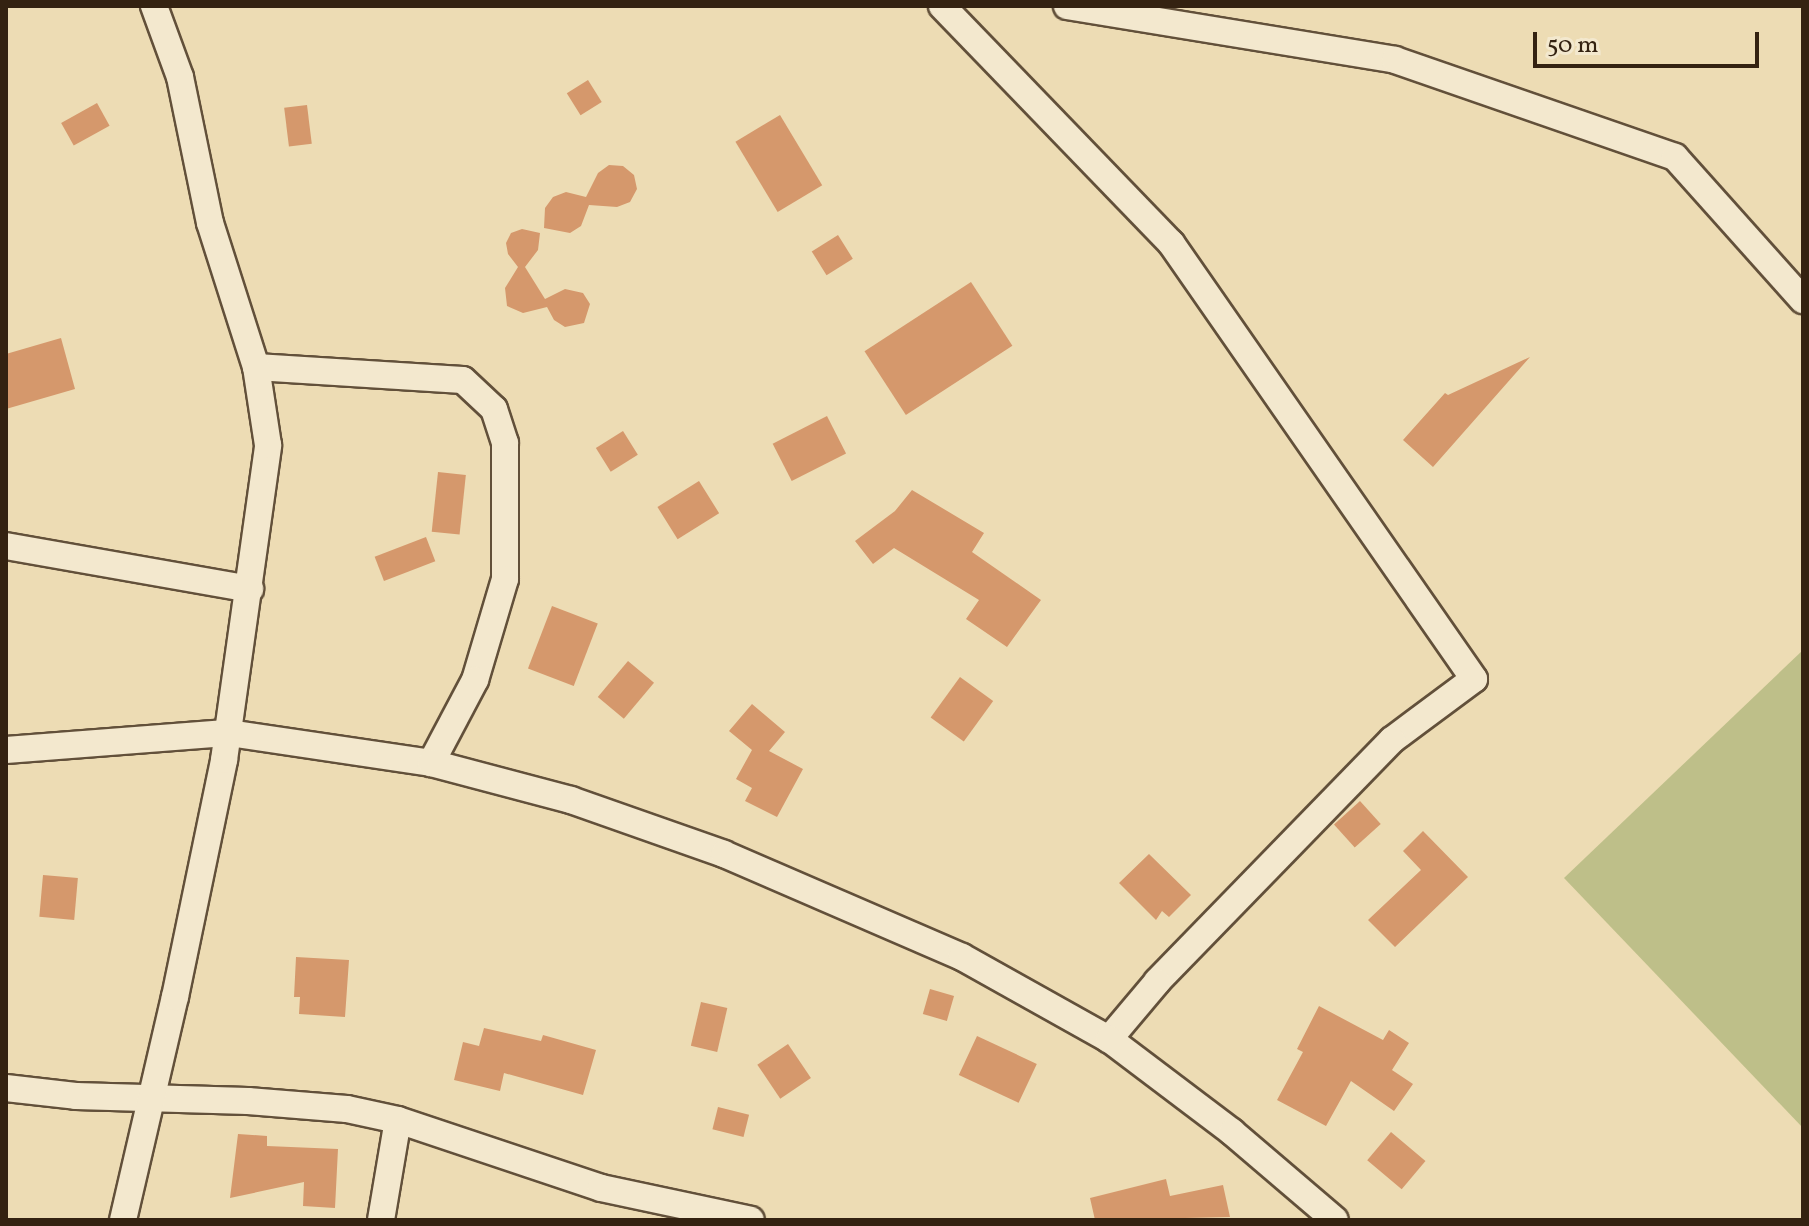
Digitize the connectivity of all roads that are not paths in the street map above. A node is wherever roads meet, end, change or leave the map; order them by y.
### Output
1 (154, 6) edge
2 (942, 6) edge
3 (1067, 6) edge
4 (1803, 300) edge
5 (256, 367) junction
6 (6, 546) edge
7 (250, 589) junction
8 (229, 733) junction
9 (6, 750) edge
10 (431, 763) junction
11 (1109, 1039) junction
12 (6, 1088) edge
13 (151, 1099) junction
14 (398, 1120) junction
15 (123, 1220) edge
16 (381, 1220) edge
17 (751, 1220) edge
18 (1335, 1220) edge

1 - 5 street
2 - 11 street
3 - 4 street
5 - 7 street
5 - 10 street
6 - 7 street
7 - 8 street
8 - 9 street
8 - 10 street
8 - 13 street
10 - 11 street
11 - 18 street
12 - 13 street
13 - 14 street
13 - 15 street
14 - 16 street
14 - 17 street

